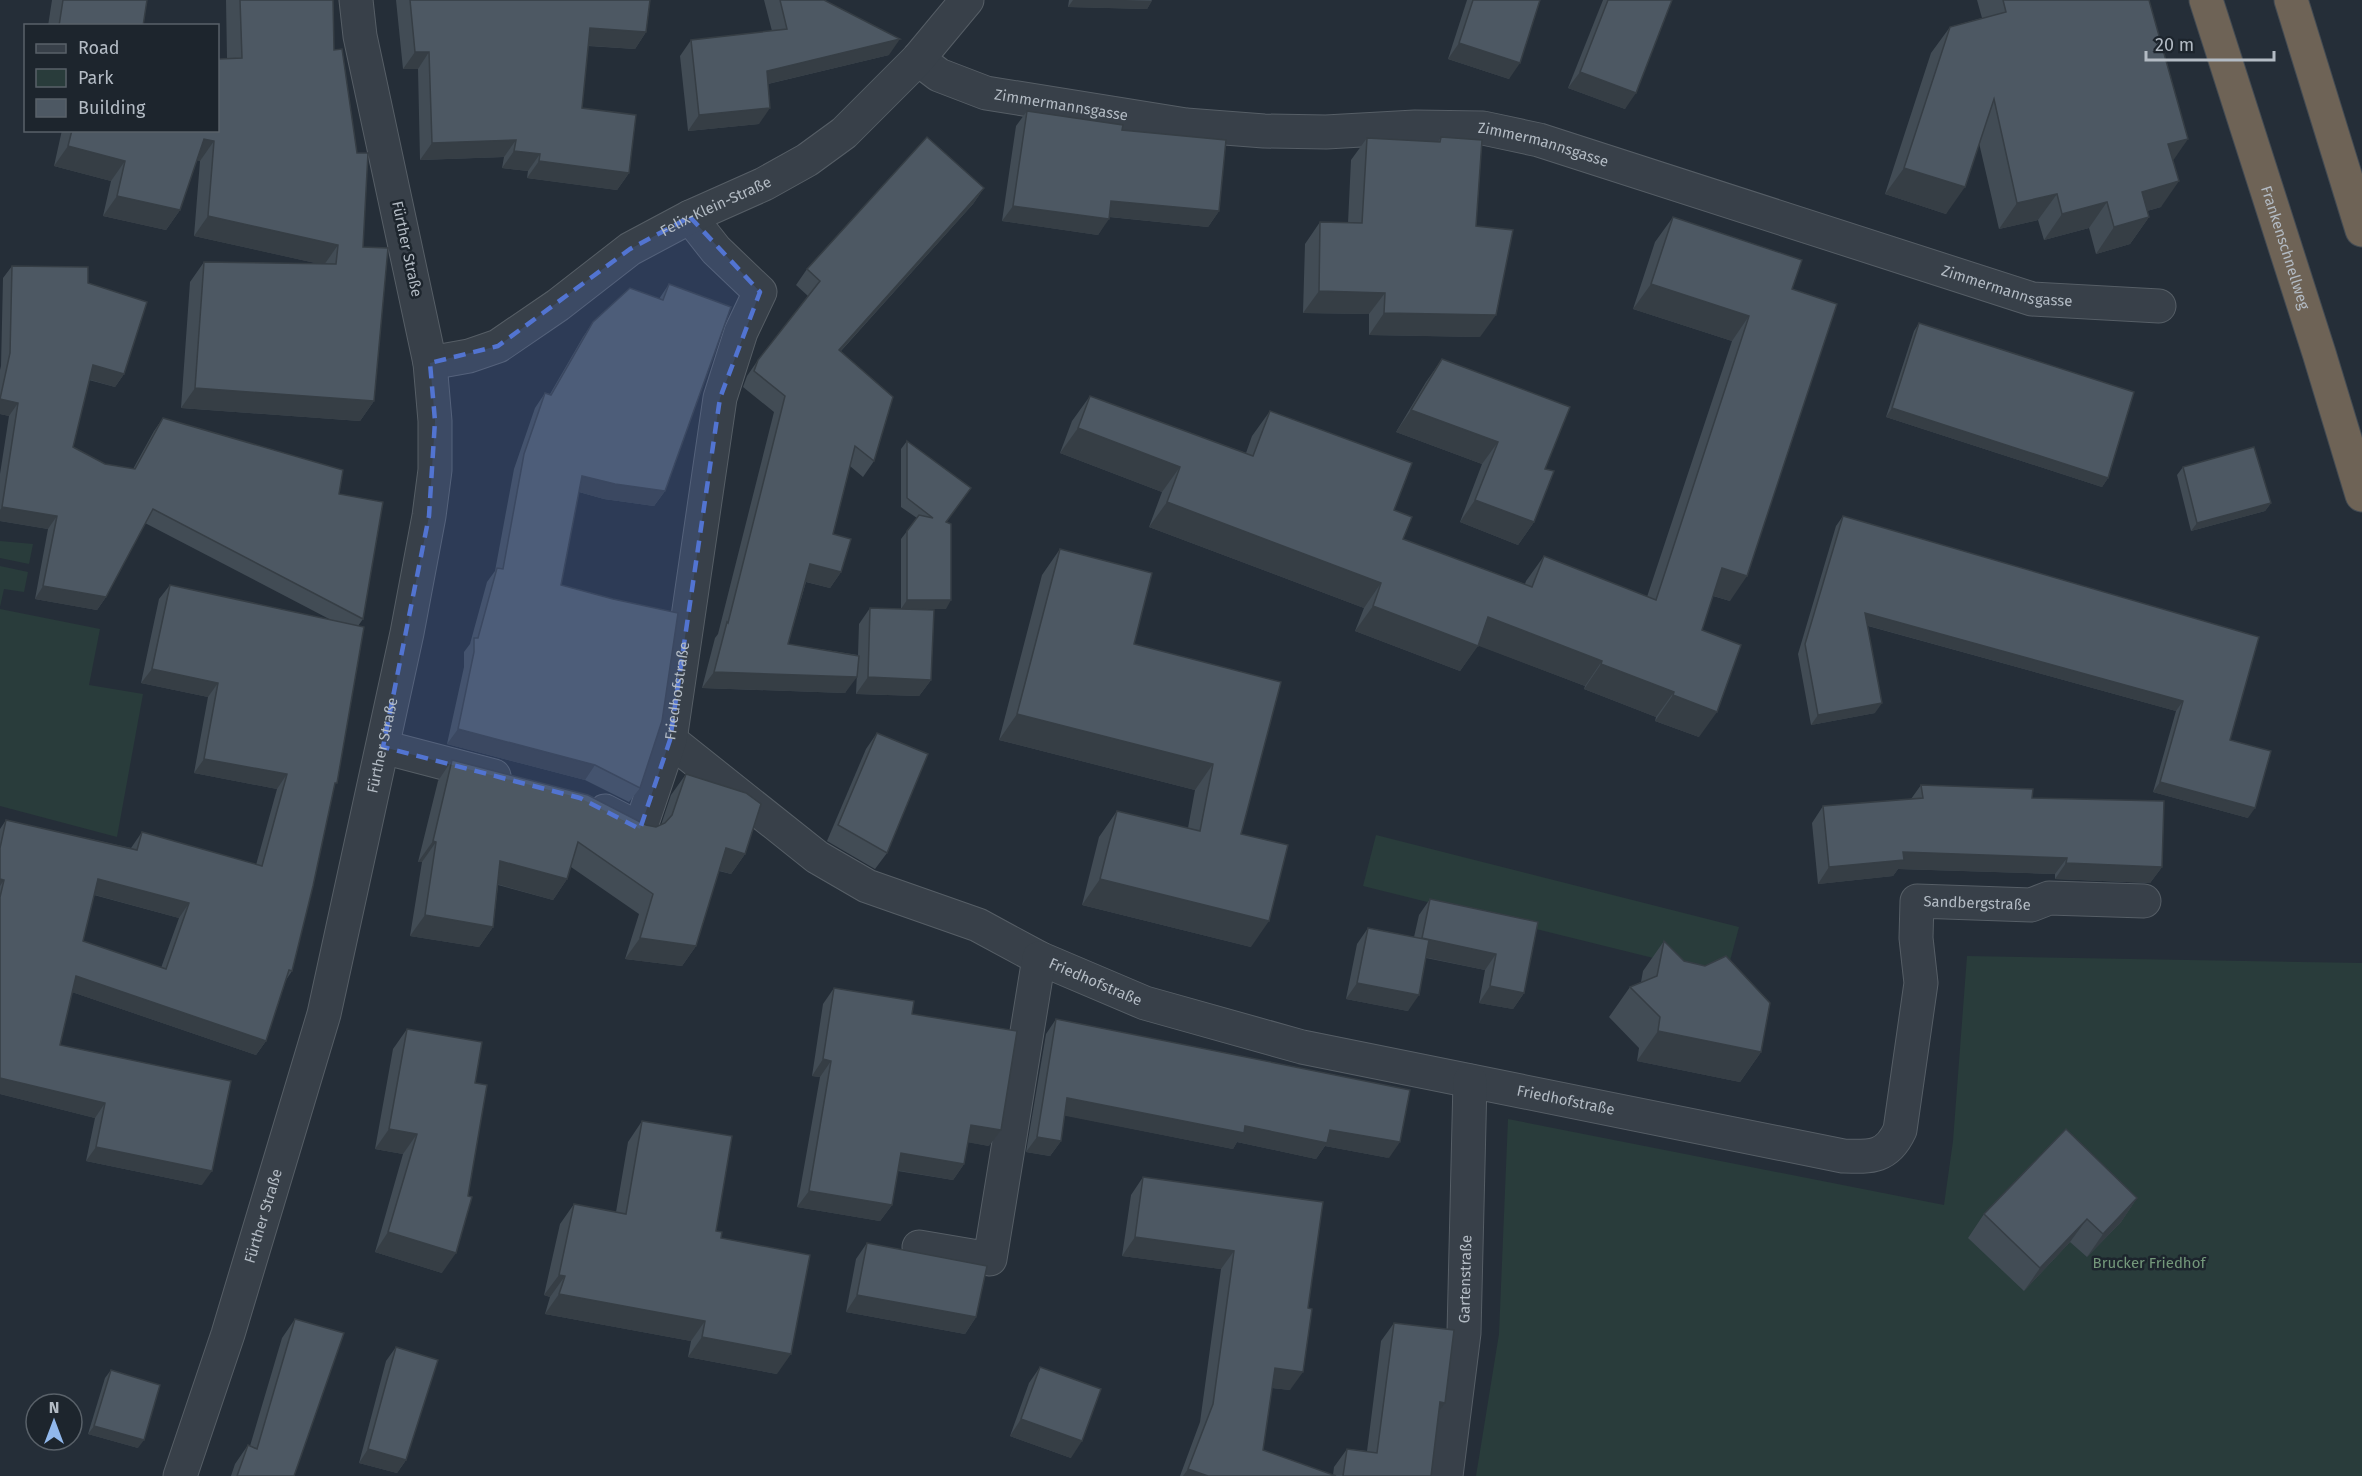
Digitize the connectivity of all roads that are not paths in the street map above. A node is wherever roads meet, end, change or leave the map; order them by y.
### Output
1 (356, 0) edge
2 (967, 0) edge
3 (2206, 0) edge
4 (2291, 0) edge
5 (918, 59) junction
6 (690, 217) junction
7 (2362, 230) edge
8 (2159, 306) dead end
9 (430, 363) junction
10 (2362, 495) edge
11 (670, 740) junction
12 (383, 747) junction
13 (522, 783) edge
14 (580, 798) edge
15 (2145, 901) dead end
16 (1916, 938) joint
17 (1039, 958) junction
18 (1470, 1081) junction
19 (920, 1247) dead end
20 (180, 1476) edge
21 (1446, 1476) edge

1 - 9 street, Fürther Straße
2 - 5 street, Felix-Klein-Straße
3 - 10 highway, Frankenschnellweg
4 - 7 highway
5 - 6 street, Felix-Klein-Straße
5 - 8 street, Zimmermannsgasse
6 - 9 street, Felix-Klein-Straße
6 - 11 street, Friedhofstraße
9 - 12 street, Fürther Straße
11 - 14 street
11 - 17 street, Friedhofstraße
12 - 13 street
12 - 20 street, Fürther Straße
15 - 16 street, Sandbergstraße
16 - 18 street, Friedhofstraße
17 - 18 street, Friedhofstraße
17 - 19 street, Friedhofstraße
18 - 21 street, Gartenstraße

